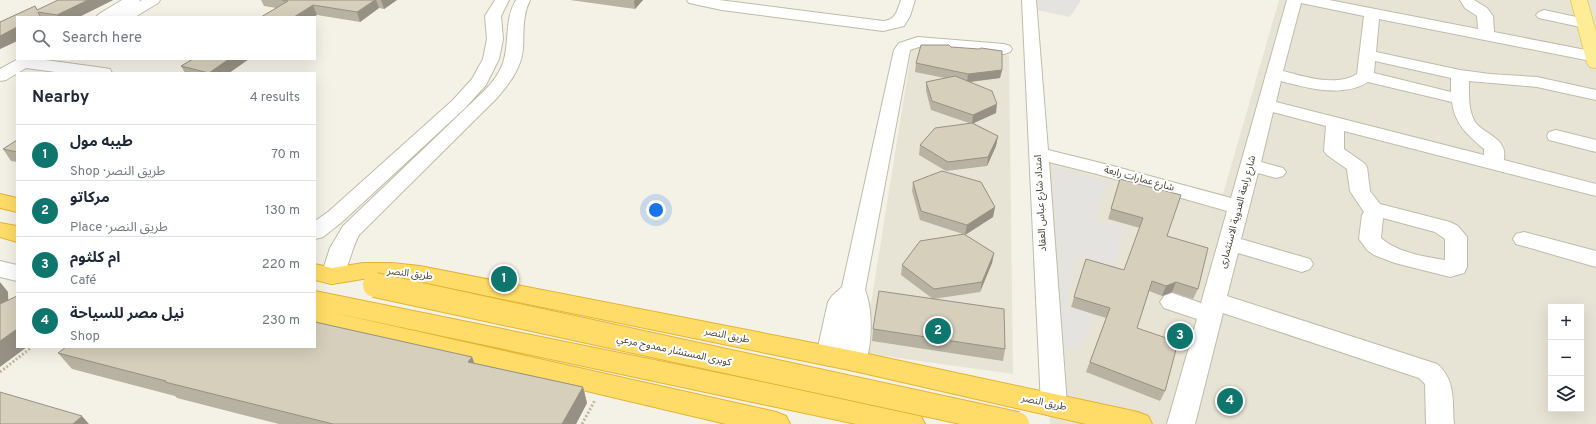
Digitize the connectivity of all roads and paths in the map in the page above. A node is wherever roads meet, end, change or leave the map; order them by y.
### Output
1 (133, 0) edge
2 (153, 0) edge
3 (502, 0) edge
4 (524, 0) edge
5 (694, 0) edge
6 (908, 0) edge
7 (1029, 0) edge
8 (1294, 0) edge
9 (1306, 0) edge
10 (1467, 0) edge
11 (1579, 0) edge
12 (1372, 13) junction
13 (1544, 15) dead end
14 (106, 16) edge
15 (126, 16) edge
16 (1585, 23) junction
17 (1481, 39) junction
18 (1004, 49) dead end
19 (1368, 55) junction
20 (1595, 60) edge
21 (1397, 61) junction
22 (1429, 68) junction
23 (24, 69) edge
24 (84, 72) edge
25 (1274, 74) junction
26 (1460, 75) junction
27 (16, 76) edge
28 (1365, 76) junction
29 (1396, 84) junction
30 (0, 89) edge
31 (1428, 91) junction
32 (1596, 95) edge
33 (1460, 98) junction
34 (1266, 105) junction
35 (1335, 123) junction
36 (1556, 136) dead end
37 (1596, 146) edge
38 (1038, 154) junction
39 (1250, 164) junction
40 (1494, 164) junction
41 (1276, 172) dead end
42 (1596, 190) edge
43 (0, 201) edge
44 (16, 205) edge
45 (1239, 206) junction
46 (1376, 212) dead end
47 (0, 230) edge
48 (316, 231) edge
49 (16, 234) edge
50 (1524, 240) dead end
51 (1230, 243) junction
52 (1596, 259) edge
53 (1302, 264) dead end
54 (0, 269) edge
55 (16, 273) edge
56 (323, 274) edge
57 (853, 290) junction
58 (316, 300) edge
59 (1172, 302) dead end
60 (1213, 308) junction
61 (316, 318) edge
62 (31, 348) edge
63 (828, 356) junction
64 (854, 361) junction
65 (0, 372) edge
66 (945, 382) junction
67 (603, 385) junction
68 (1054, 406) junction
69 (582, 424) edge
70 (776, 424) edge
71 (911, 424) edge
72 (982, 424) edge
73 (1017, 424) edge
74 (1138, 424) edge
75 (1181, 424) edge
76 (1440, 424) edge

1 - 14 street
2 - 15 street
3 - 48 street
4 - 56 street
5 - 6 street
7 - 38 street, امتداد شارع عباس العقاد
8 - 25 street, شارع رابعة العدوية الاستثمارى
9 - 12 street
10 - 17 street
11 - 16 main road
12 - 17 street
12 - 19 street
13 - 16 street
16 - 20 main road
17 - 20 street
18 - 57 street
19 - 21 street
19 - 28 street
21 - 22 street
21 - 29 street
22 - 26 street
22 - 31 street
23 - 24 street
25 - 28 street
25 - 34 street, شارع رابعة العدوية الاستثمارى
26 - 32 street
26 - 33 street
27 - 30 street
28 - 29 street
29 - 31 street
31 - 33 street
33 - 40 street
34 - 35 street
34 - 39 street, شارع رابعة العدوية الاستثمارى
35 - 40 street
35 - 46 street
36 - 37 street
38 - 45 street, شارع عمارات رابعة
38 - 68 street, امتداد شارع عباس العقاد
39 - 41 street
39 - 45 street, شارع رابعة العدوية الاستثمارى
40 - 42 street
43 - 44 highway
45 - 51 street, شارع رابعة العدوية الاستثمارى
47 - 49 highway
50 - 52 street
51 - 53 street
51 - 60 street, شارع رابعة العدوية الاستثمارى
54 - 55 street
56 - 63 highway, طريق النصر
56 - 73 highway, كوبرى المستشار ممدوح مرعي, bridge
57 - 63 street
57 - 64 street
58 - 71 highway
59 - 60 street
60 - 75 street, شارع رابعة العدوية الاستثمارى
60 - 76 street
61 - 67 highway
62 - 65 path
63 - 64 highway, طريق النصر
64 - 66 highway, طريق النصر
66 - 68 highway, طريق النصر
66 - 72 highway
67 - 69 path
67 - 70 highway
68 - 74 highway, طريق النصر

